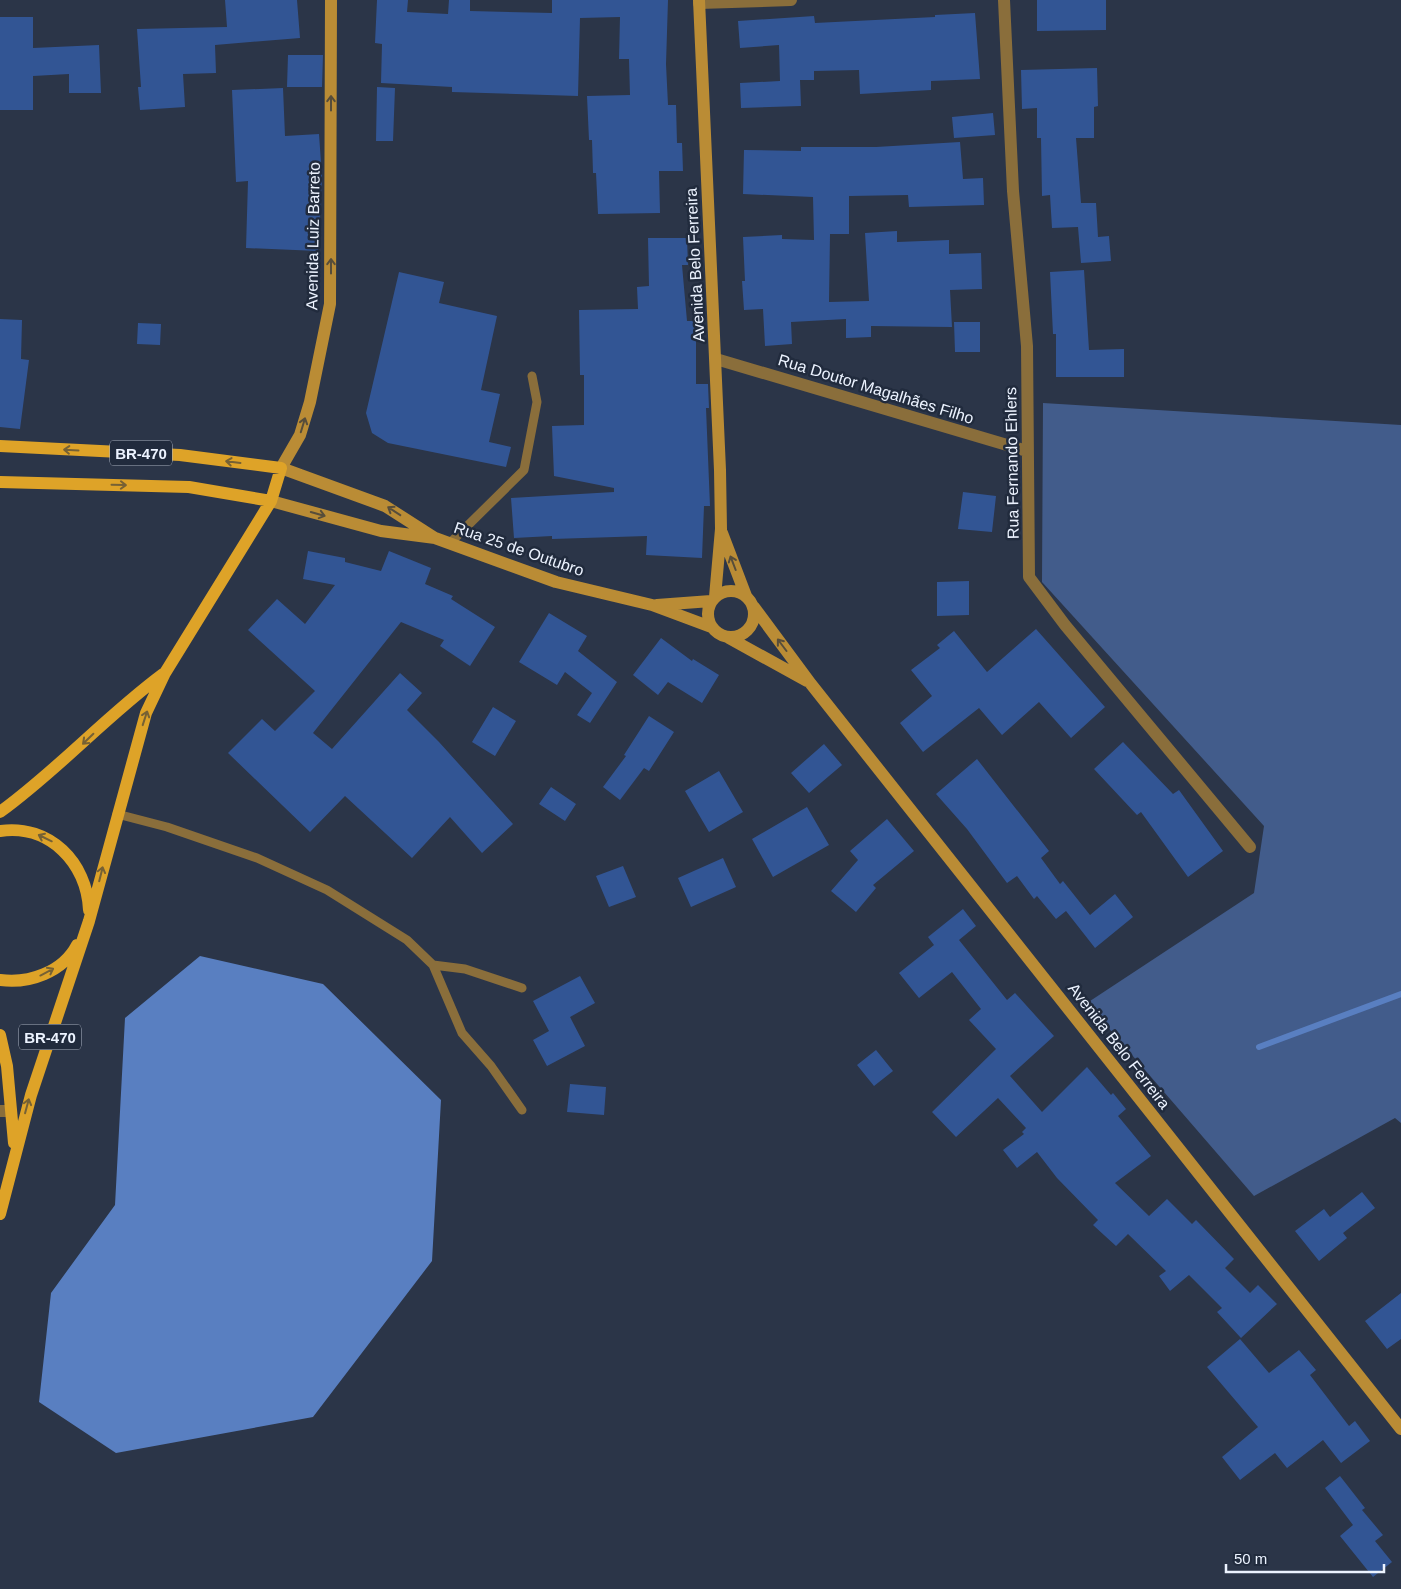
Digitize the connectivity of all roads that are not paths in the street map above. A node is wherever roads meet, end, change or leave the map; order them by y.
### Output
1 (331, 0) edge
2 (791, 0) edge
3 (1004, 0) edge
4 (699, 2) edge
5 (716, 359) junction
6 (532, 376) dead end
7 (0, 446) edge
8 (1027, 451) junction
9 (281, 468) junction
10 (0, 482) edge
11 (271, 501) junction
12 (721, 530) junction
13 (435, 538) junction
14 (450, 543) junction
15 (746, 596) junction
16 (713, 599) junction
17 (652, 605) junction
18 (754, 607) junction
19 (711, 627) junction
20 (729, 638) junction
21 (164, 673) junction
22 (811, 684) junction
23 (0, 812) edge
24 (117, 814) junction
25 (0, 831) edge
26 (1250, 847) dead end
27 (89, 921) junction
28 (433, 965) junction
29 (0, 980) edge
30 (522, 988) dead end
31 (0, 1035) edge
32 (522, 1110) dead end
33 (6, 1111) edge
34 (15, 1153) junction
35 (0, 1214) edge
36 (1401, 1429) edge

9 -> 1 main road, Avenida Luiz Barreto
2 - 4 street
3 - 8 street, Rua Fernando Ehlers
4 - 5 main road, Avenida Belo Ferreira
5 - 8 street, Rua Doutor Magalhães Filho
5 - 12 main road, Avenida Belo Ferreira
6 - 14 lane
9 -> 7 main road, BR-470
8 - 26 street, Rua Fernando Ehlers
9 - 11 main road, Avenida Luiz Barreto / BR-470
13 -> 9 main road
10 -> 11 main road, BR-470
11 -> 13 main road
11 - 21 main road, Avenida Luiz Barreto / BR-470
15 -> 12 main road, Avenida Belo Ferreira
12 - 16 main road, Avenida Belo Ferreira
13 - 14 main road, Rua 25 de Outubro
14 - 17 main road, Rua 25 de Outubro
15 - 16 main road, Rua 25 de Outubro
15 - 18 main road
16 - 17 main road, Rua 25 de Outubro
16 - 19 main road
17 - 19 main road, Rua 25 de Outubro
18 - 20 main road
22 -> 18 main road, Avenida Belo Ferreira
19 - 20 main road, Rua 25 de Outubro
20 - 22 main road, Avenida Belo Ferreira
21 -> 23 main road, BR-470
24 -> 21 main road, BR-470
22 - 36 main road, Avenida Belo Ferreira
27 -> 24 main road, BR-470
24 - 28 lane
27 -> 25 main road
29 -> 27 main road
34 -> 27 main road, BR-470
28 - 30 lane
28 - 32 lane
31 - 33 main road, BR-470
33 - 34 main road, BR-470
34 - 35 main road, BR-470

